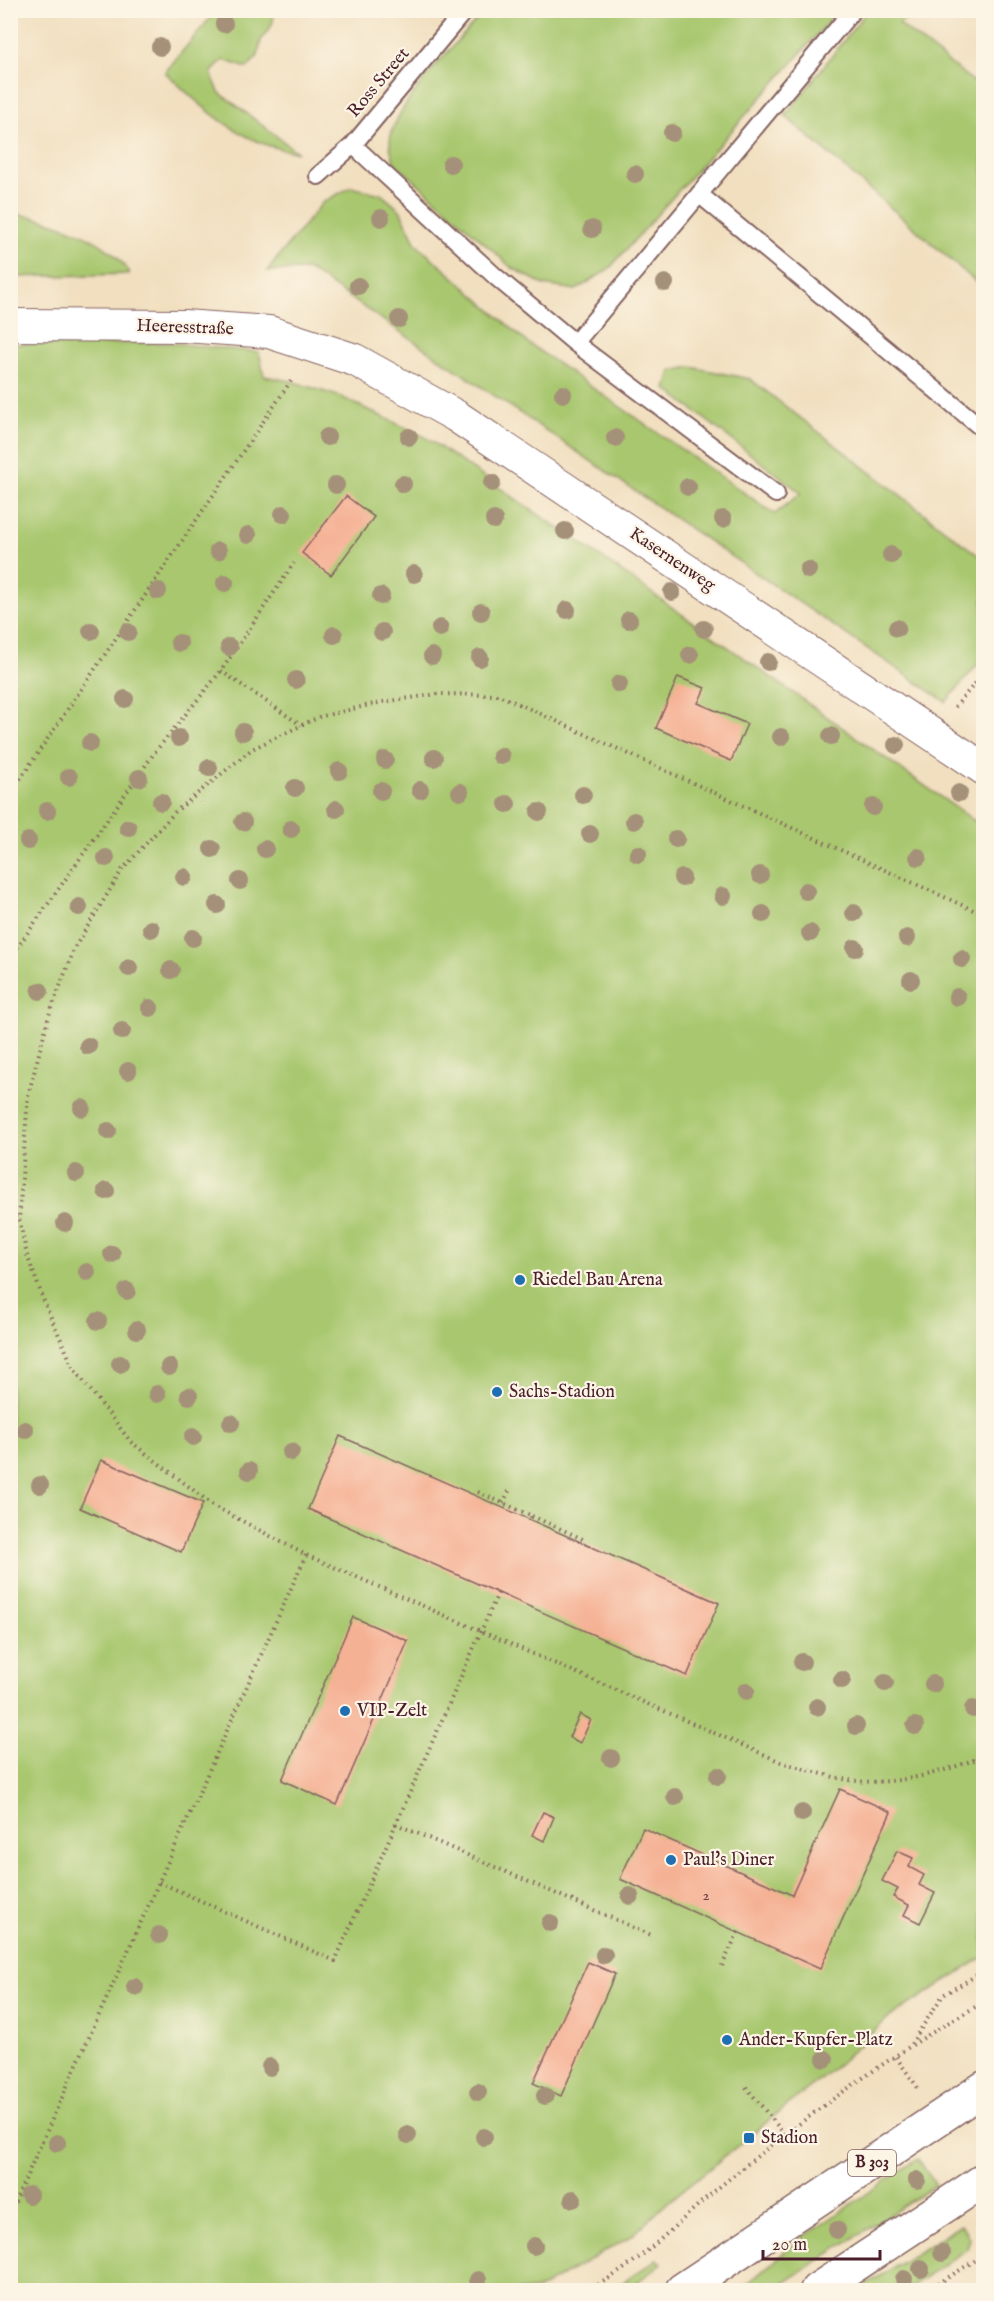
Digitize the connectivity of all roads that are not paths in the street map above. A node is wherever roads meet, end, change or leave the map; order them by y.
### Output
1 (465, 10) edge
2 (853, 10) edge
3 (353, 145) junction
4 (318, 176) dead end
5 (699, 195) junction
6 (10, 325) edge
7 (575, 343) junction
8 (355, 360) joint
9 (984, 430) edge
10 (776, 494) dead end
11 (984, 769) edge
12 (984, 2088) edge
13 (984, 2180) edge
14 (682, 2290) edge
15 (817, 2290) edge

1 - 3 lane, Ross Street
2 - 5 lane
3 - 4 lane, Ross Street
3 - 7 lane
5 - 7 lane
5 - 9 lane
6 - 8 street, Heeresstraße
7 - 10 lane
8 - 11 street, Kasernenweg
12 - 14 main road, B 303
13 - 15 main road

